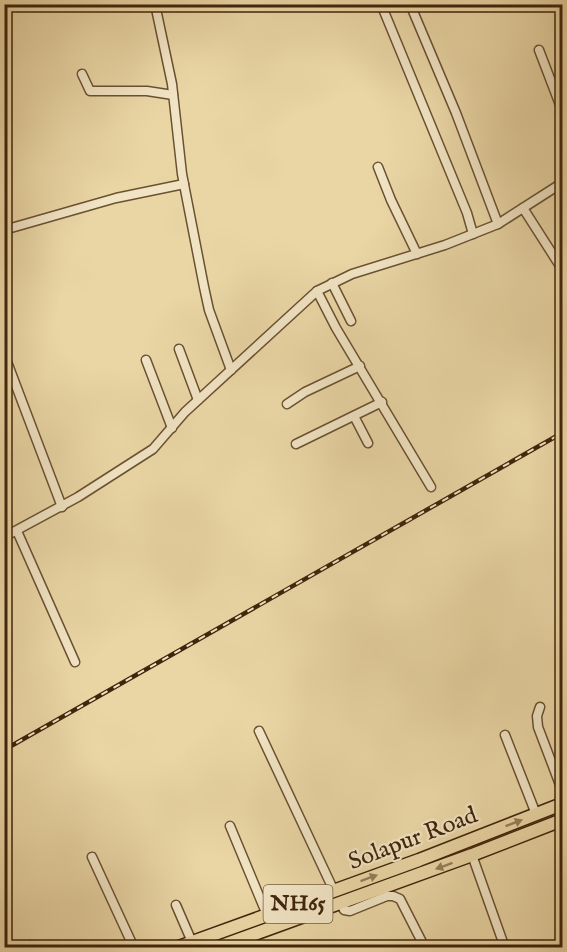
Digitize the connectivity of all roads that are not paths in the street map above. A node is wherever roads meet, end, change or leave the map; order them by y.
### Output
1 (155, 4) edge
2 (381, 4) edge
3 (410, 4) edge
4 (539, 50) dead end
5 (82, 74) dead end
6 (173, 95) junction
7 (562, 110) edge
8 (378, 167) dead end
9 (562, 183) edge
10 (184, 184) junction
11 (524, 208) junction
12 (498, 224) junction
13 (4, 230) edge
14 (473, 234) junction
15 (417, 254) junction
16 (562, 269) edge
17 (332, 283) junction
18 (317, 291) junction
19 (351, 321) dead end
20 (179, 349) dead end
21 (4, 354) edge
22 (146, 360) dead end
23 (360, 366) junction
24 (231, 369) junction
25 (198, 400) junction
26 (382, 402) junction
27 (287, 404) dead end
28 (354, 416) junction
29 (172, 428) junction
30 (368, 443) dead end
31 (296, 444) dead end
32 (431, 487) dead end
33 (62, 507) junction
34 (17, 531) junction
35 (4, 537) edge
36 (75, 662) dead end
37 (540, 707) dead end
38 (259, 731) dead end
39 (505, 735) dead end
40 (562, 790) edge
41 (562, 804) edge
42 (536, 814) junction
43 (562, 820) edge
44 (230, 826) dead end
45 (92, 856) dead end
46 (470, 856) junction
47 (334, 891) junction
48 (341, 903) junction
49 (176, 904) dead end
50 (267, 915) junction
51 (192, 942) junction
52 (25, 948) edge
53 (37, 948) edge
54 (134, 948) edge
55 (176, 948) edge
56 (216, 948) edge
57 (425, 948) edge
58 (505, 948) edge

1 - 6 street
2 - 14 street
3 - 12 street
4 - 7 street
5 - 6 street
6 - 10 street
8 - 15 street
9 - 11 street
10 - 13 street
10 - 24 street
11 - 12 street
11 - 16 street
12 - 14 street
14 - 15 street
15 - 17 street
17 - 18 street
17 - 19 street
18 - 23 street
18 - 24 street
20 - 25 street
21 - 33 street
22 - 29 street
23 - 26 street
23 - 27 street
24 - 25 street
25 - 29 street
26 - 28 street
26 - 32 street
28 - 30 street
28 - 31 street
29 - 33 street
33 - 34 street
34 - 35 street
34 - 36 street
37 - 40 street
38 - 47 street
39 - 42 street
41 - 42 highway, Solapur Road / NH65
47 -> 42 highway, Solapur Road / NH65
43 - 46 highway, Solapur Road / NH65
44 - 50 street
45 - 54 street
46 -> 48 highway, Solapur Road / NH65
46 - 58 street
47 - 50 highway, Solapur Road / NH65
48 - 56 highway, Solapur Road / NH65
48 - 57 street
49 - 51 street
50 - 51 highway, Solapur Road / NH65
51 - 55 highway, Solapur Road / NH65
52 - 53 street

